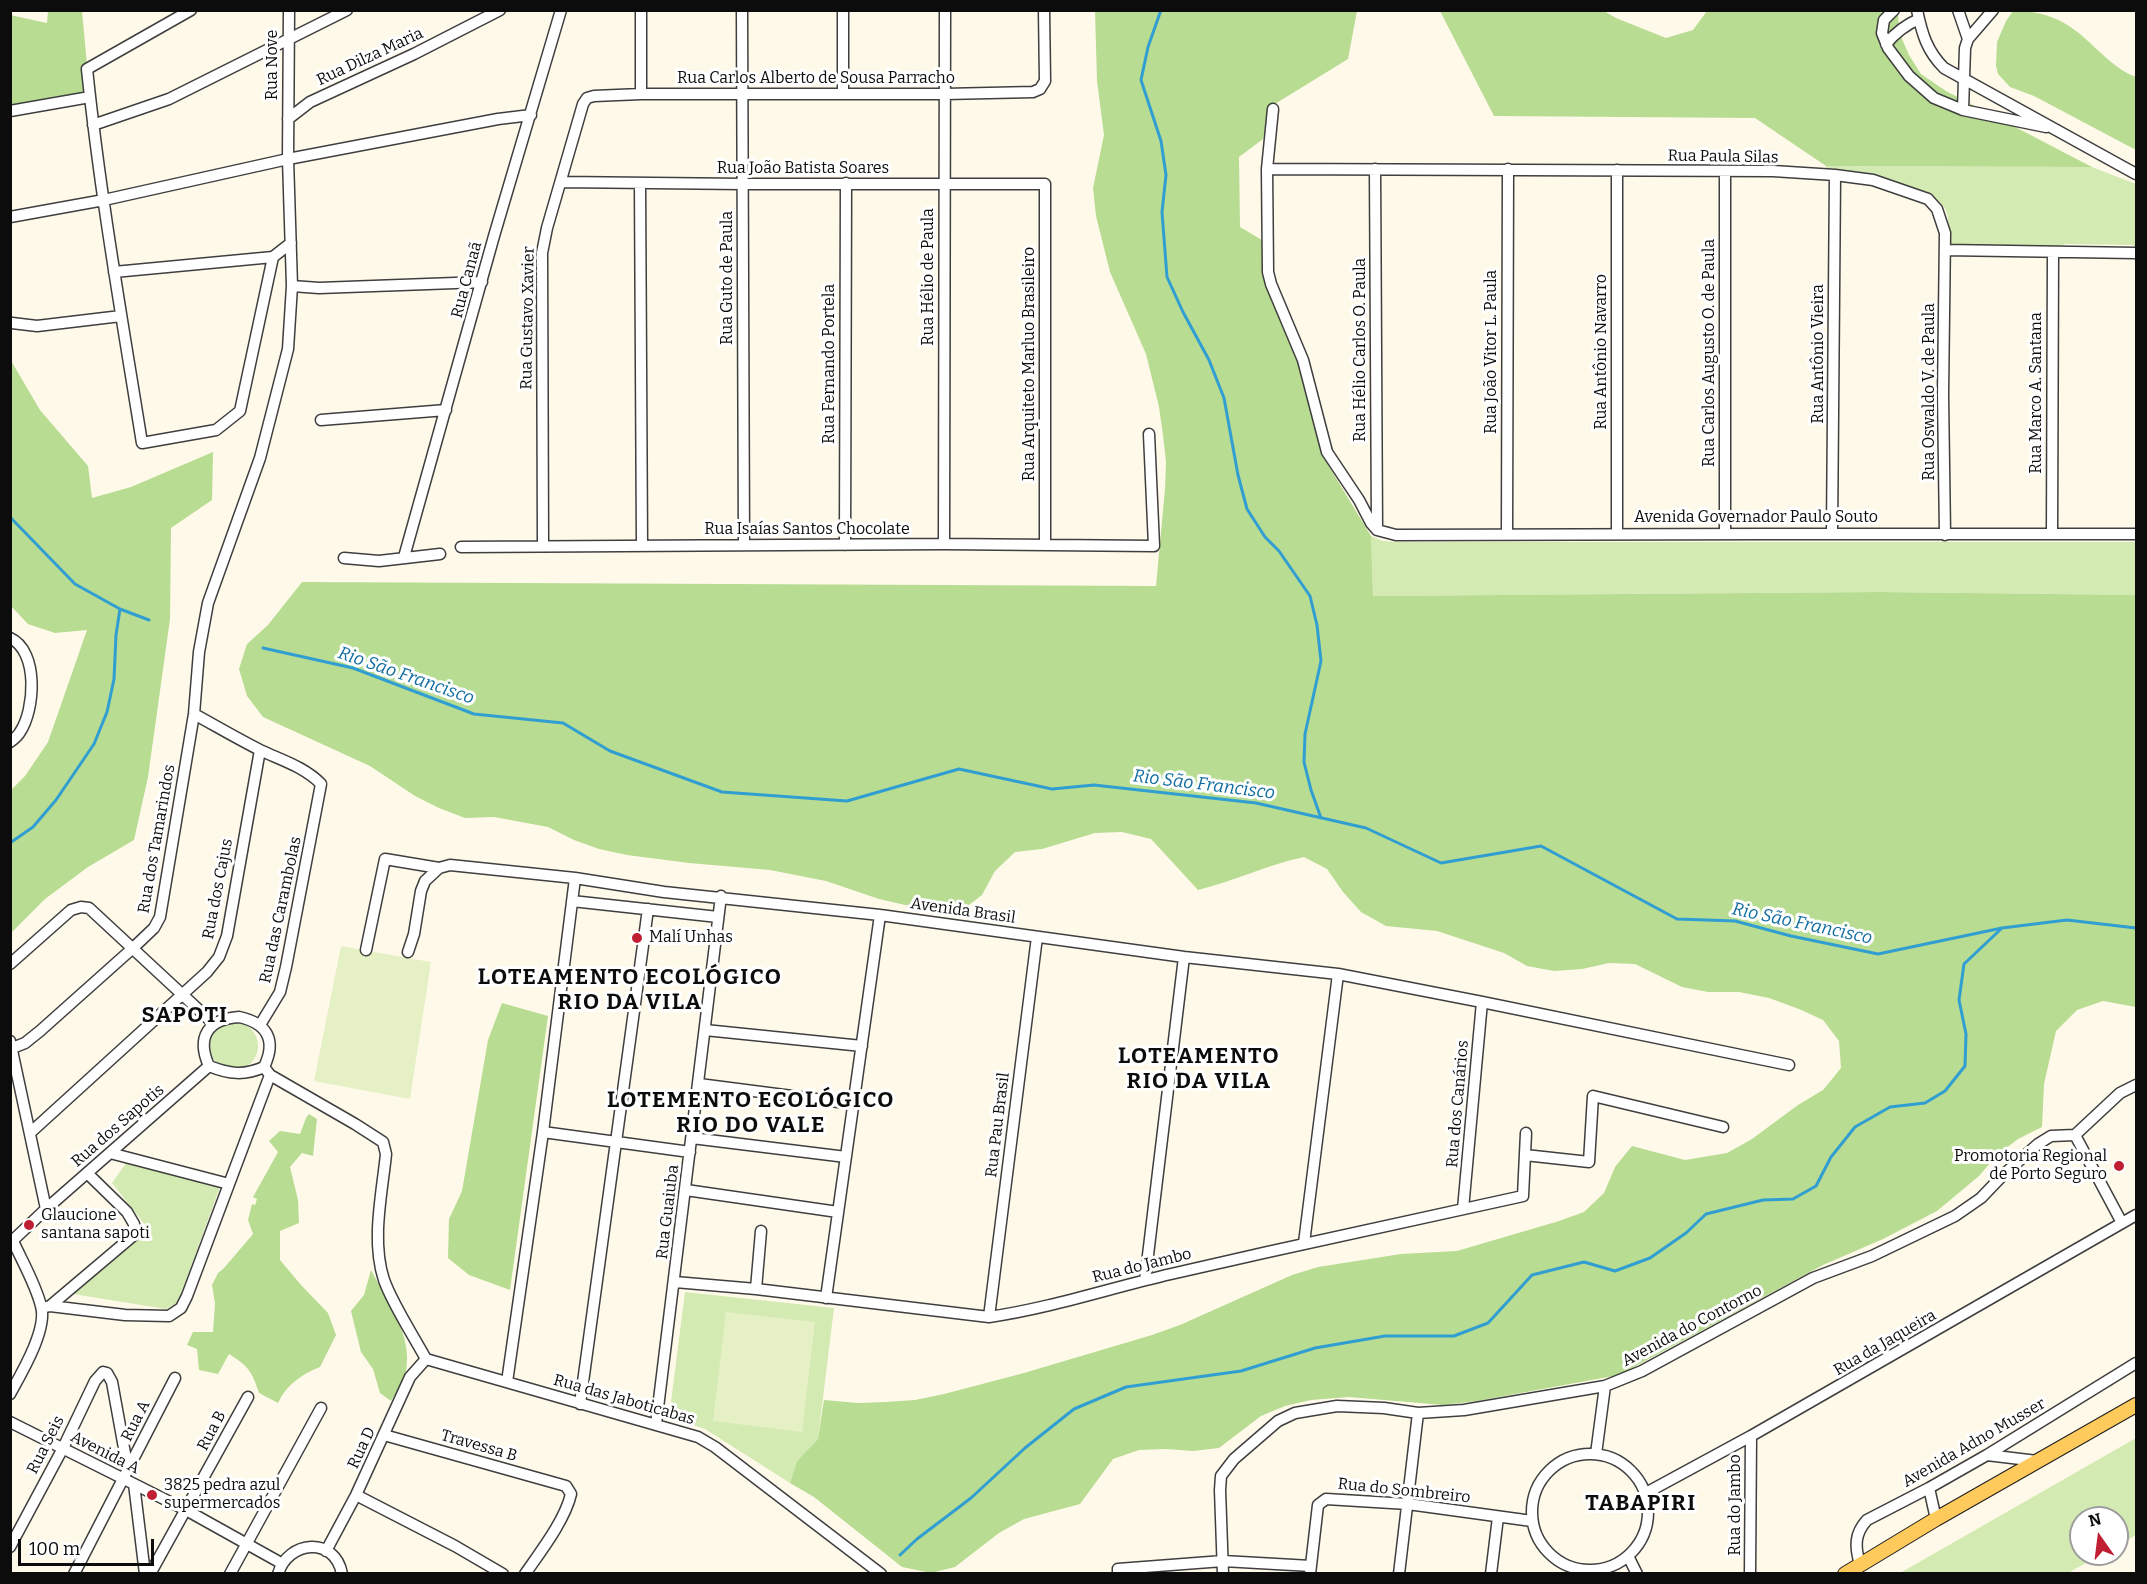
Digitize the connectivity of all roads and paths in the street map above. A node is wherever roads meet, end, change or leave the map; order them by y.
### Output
1 (191, 10) edge
2 (289, 10) edge
3 (347, 10) edge
4 (500, 10) edge
5 (561, 10) edge
6 (641, 10) edge
7 (741, 10) edge
8 (843, 10) edge
9 (945, 10) edge
10 (1044, 10) edge
11 (1894, 10) edge
12 (1958, 10) edge
13 (1993, 10) edge
14 (1918, 15) edge
15 (1968, 39) junction
16 (288, 41) junction
17 (1886, 44) junction
18 (1965, 81) junction
19 (641, 94) junction
20 (742, 94) junction
21 (843, 94) junction
22 (945, 94) junction
23 (90, 97) junction
24 (587, 98) joint
25 (1273, 109) dead end
26 (1963, 110) junction
27 (10, 111) edge
28 (531, 115) junction
29 (288, 119) junction
30 (93, 125) junction
31 (2055, 129) junction
32 (288, 159) junction
33 (1267, 169) junction
34 (1375, 170) junction
35 (1508, 170) junction
36 (1617, 170) junction
37 (1725, 172) junction
38 (2136, 174) edge
39 (1835, 176) junction
40 (561, 182) junction
41 (846, 183) junction
42 (640, 184) junction
43 (743, 184) junction
44 (944, 184) junction
45 (1044, 184) joint
46 (104, 200) junction
47 (10, 218) edge
48 (291, 243) junction
49 (1945, 250) junction
50 (2053, 252) junction
51 (2136, 254) edge
52 (273, 257) junction
53 (114, 272) junction
54 (482, 282) junction
55 (292, 286) junction
56 (121, 316) junction
57 (12, 323) dead end
58 (446, 410) junction
59 (321, 420) dead end
60 (1149, 434) dead end
61 (1377, 530) junction
62 (1617, 533) junction
63 (1832, 533) junction
64 (1507, 534) junction
65 (1725, 534) junction
66 (2052, 534) junction
67 (2136, 534) edge
68 (1945, 535) junction
69 (944, 544) junction
70 (1045, 544) junction
71 (543, 545) junction
72 (642, 545) junction
73 (744, 545) junction
74 (845, 545) junction
75 (461, 547) dead end
76 (440, 554) dead end
77 (404, 557) junction
78 (344, 558) dead end
79 (10, 638) edge
80 (194, 714) junction
81 (10, 742) edge
82 (260, 750) junction
83 (439, 868) junction
84 (575, 878) junction
85 (721, 896) junction
86 (572, 901) junction
87 (648, 909) junction
88 (880, 915) junction
89 (718, 917) junction
90 (1037, 937) junction
91 (133, 948) junction
92 (366, 950) dead end
93 (408, 952) dead end
94 (1184, 957) junction
95 (10, 964) edge
96 (1338, 974) junction
97 (183, 995) junction
98 (1482, 1002) junction
99 (214, 1024) junction
100 (260, 1025) junction
101 (705, 1030) junction
102 (11, 1046) edge
103 (862, 1046) junction
104 (1789, 1065) dead end
105 (209, 1066) junction
106 (267, 1071) junction
107 (699, 1084) junction
108 (2136, 1085) edge
109 (854, 1104) junction
110 (1723, 1127) dead end
111 (543, 1132) junction
112 (30, 1133) junction
113 (1526, 1133) dead end
114 (2075, 1135) junction
115 (692, 1138) junction
116 (617, 1143) junction
117 (690, 1152) junction
118 (111, 1153) junction
119 (1525, 1155) junction
120 (846, 1157) junction
121 (87, 1173) junction
122 (229, 1184) junction
123 (686, 1190) junction
124 (46, 1209) junction
125 (1463, 1209) junction
126 (838, 1212) junction
127 (2136, 1215) edge
128 (2122, 1223) junction
129 (761, 1231) dead end
130 (12, 1242) edge
131 (1304, 1243) junction
132 (1145, 1280) junction
133 (675, 1282) junction
134 (756, 1289) junction
135 (826, 1298) junction
136 (46, 1307) junction
137 (989, 1317) junction
138 (426, 1359) junction
139 (2136, 1363) edge
140 (175, 1378) dead end
141 (507, 1382) junction
142 (1605, 1386) junction
143 (10, 1394) edge
144 (248, 1397) dead end
145 (580, 1404) junction
146 (2136, 1404) edge
147 (321, 1408) dead end
148 (1418, 1413) junction
149 (10, 1422) edge
150 (656, 1424) junction
151 (384, 1435) junction
152 (1751, 1436) junction
153 (63, 1448) junction
154 (1596, 1454) junction
155 (1987, 1455) junction
156 (2037, 1461) junction
157 (125, 1474) junction
158 (134, 1484) junction
159 (1929, 1488) junction
160 (1646, 1493) junction
161 (356, 1495) junction
162 (1408, 1504) junction
163 (186, 1510) junction
164 (1498, 1516) junction
165 (1936, 1519) junction
166 (1532, 1521) junction
167 (245, 1543) junction
168 (10, 1547) edge
169 (326, 1551) junction
170 (1628, 1556) junction
171 (1223, 1561) junction
172 (1860, 1565) junction
173 (280, 1568) edge
174 (1310, 1570) edge
175 (1118, 1571) edge
176 (74, 1574) edge
177 (145, 1574) edge
178 (150, 1574) edge
179 (230, 1574) edge
180 (342, 1574) edge
181 (503, 1574) edge
182 (525, 1574) edge
183 (881, 1574) edge
184 (1224, 1574) edge
185 (1399, 1574) edge
186 (1491, 1574) edge
187 (1637, 1574) edge
188 (1750, 1574) edge
189 (1845, 1574) edge

1 - 23 street
2 - 16 street, Rua Nove
3 - 16 street
4 - 29 street, Rua Dilza Maria
5 - 28 street, Rua Canaã
6 - 19 street
7 - 20 street, Rua Guto de Paula
8 - 21 street
9 - 22 street, Rua Hélio de Paula
10 - 22 street, Rua Carlos Alberto de Sousa Parracho
11 - 17 street
12 - 15 street
13 - 15 street
14 - 17 street
14 - 18 street
15 - 18 street
16 - 29 street, Rua Nove
16 - 30 street
17 - 26 street
18 - 26 street
18 - 31 street
19 - 20 street, Rua Carlos Alberto de Sousa Parracho
19 - 24 street, Rua Carlos Alberto de Sousa Parracho
20 - 21 street, Rua Carlos Alberto de Sousa Parracho
20 - 43 street, Rua Guto de Paula
21 - 22 street, Rua Carlos Alberto de Sousa Parracho
22 - 44 street, Rua Hélio de Paula
23 - 27 street
23 - 30 street
24 - 40 street, Rua Gustavo Xavier
25 - 33 street
26 - 31 street
28 - 32 street
28 - 54 street, Rua Canaã
29 - 32 street, Rua Nove
30 - 46 street
31 - 38 street
32 - 46 street
32 - 48 street, Rua Nove
33 - 34 street, Rua Paula Silas
33 - 61 street
34 - 35 street, Rua Paula Silas
34 - 61 street, Rua Hélio Carlos O. Paula
35 - 36 street, Rua Paula Silas
35 - 64 street, Rua João Vitor L. Paula
36 - 37 street, Rua Paula Silas
36 - 62 street, Rua Antônio Navarro
37 - 39 street, Rua Paula Silas
37 - 65 street, Rua Carlos Augusto O. de Paula
39 - 49 street, Rua Paula Silas
39 - 63 street, Rua Antônio Vieira
40 - 42 street, Rua João Batista Soares
40 - 71 street, Rua Gustavo Xavier
41 - 43 street, Rua João Batista Soares
41 - 44 street, Rua João Batista Soares
41 - 74 street, Rua Fernando Portela
42 - 43 street, Rua João Batista Soares
42 - 72 street
43 - 73 street, Rua Guto de Paula
44 - 45 street, Rua João Batista Soares
44 - 69 street, Rua Hélio de Paula
45 - 70 street, Rua Arquiteto Marluo Brasileiro
46 - 47 street
46 - 53 street
48 - 52 street
48 - 55 street, Rua Nove
49 - 50 street
49 - 68 street, Rua Oswaldo V. de Paula
50 - 51 street
50 - 66 street, Rua Marco A. Santana
52 - 53 street
52 - 56 street
53 - 56 street
54 - 55 street
54 - 58 street, Rua Canaã
55 - 80 street, Rua dos Tamarindos
56 - 57 street
58 - 59 street
58 - 77 street, Rua Canaã
60 - 70 street, Rua Isaías Santos Chocolate
61 - 64 street, Avenida Governador Paulo Souto
62 - 64 street, Avenida Governador Paulo Souto
62 - 65 street, Avenida Governador Paulo Souto
63 - 65 street, Avenida Governador Paulo Souto
63 - 68 street, Avenida Governador Paulo Souto
66 - 67 street, Avenida Governador Paulo Souto
66 - 68 street, Avenida Governador Paulo Souto
69 - 70 street, Rua Isaías Santos Chocolate
69 - 74 street, Rua Isaías Santos Chocolate
71 - 72 street, Rua Isaías Santos Chocolate
71 - 75 street, Rua Isaías Santos Chocolate
72 - 73 street, Rua Isaías Santos Chocolate
73 - 74 street, Rua Isaías Santos Chocolate
76 - 77 street
77 - 78 street
79 - 81 street
80 - 82 street
80 - 91 street, Rua dos Tamarindos
82 - 97 street, Rua dos Cajus
82 - 100 street, Rua das Carambolas
83 - 84 street, Avenida Brasil
83 - 92 street, Avenida Brasil
83 - 93 street
84 - 85 street, Avenida Brasil
84 - 86 street
85 - 88 street, Avenida Brasil
85 - 89 street, Rua Guaiuba
86 - 87 street
86 - 111 street
87 - 89 street
87 - 116 street
88 - 90 street, Avenida Brasil
88 - 103 street
89 - 101 street, Rua Guaiuba
90 - 94 street, Avenida Brasil
90 - 137 street, Rua Pau Brasil
91 - 95 street
91 - 97 street
91 - 102 street, Rua dos Tamarindos
94 - 96 street, Avenida Brasil
94 - 132 street
96 - 98 street, Avenida Brasil
96 - 131 street
97 - 99 street
97 - 112 street, Rua dos Cajus
98 - 104 street, Avenida Brasil
98 - 125 street, Rua dos Canários
99 - 100 street
99 - 105 street
100 - 106 street
101 - 103 street
101 - 107 street, Rua Guaiuba
102 - 112 street
103 - 109 street
105 - 106 street
105 - 118 street, Rua dos Sapotis
106 - 122 street
106 - 138 street
107 - 109 street
107 - 115 street, Rua Guaiuba
108 - 114 street
109 - 120 street
110 - 119 street
111 - 116 street
111 - 141 street
112 - 124 street
113 - 119 street
114 - 128 street
114 - 142 street, Avenida do Contorno
115 - 117 street, Rua Guaiuba
115 - 120 street
116 - 117 street
116 - 145 street
117 - 123 street, Rua Guaiuba
118 - 121 street, Rua dos Sapotis
118 - 122 street
119 - 125 street, Rua do Jambo
120 - 126 street
121 - 124 street, Rua dos Sapotis
121 - 136 street
122 - 136 street
123 - 126 street
123 - 133 street, Rua Guaiuba
124 - 130 street, Rua dos Sapotis
125 - 131 street, Rua do Jambo
126 - 135 street
127 - 128 street, Rua da Jaqueira
128 - 152 street, Rua da Jaqueira
129 - 134 street
130 - 136 street
131 - 132 street, Rua do Jambo
132 - 137 street, Rua do Jambo
133 - 134 street, Rua do Jambo
133 - 150 street, Rua Guaiuba
134 - 135 street, Rua do Jambo
135 - 137 street, Rua do Jambo
136 - 143 street
138 - 141 street, Rua das Jaboticabas
138 - 151 street, Rua D
139 - 155 street, Avenida Adno Musser
140 - 157 street, Rua A
141 - 145 street, Rua das Jaboticabas
142 - 148 street, Avenida do Contorno
142 - 154 street
144 - 163 street, Rua B
145 - 150 street, Rua das Jaboticabas
146 - 156 main road
147 - 167 street
148 - 162 street
148 - 171 street, Avenida do Contorno
149 - 153 street, Avenida A
150 - 183 street, Rua das Jaboticabas
151 - 161 street, Rua D
151 - 182 street, Travessa B
152 - 160 street, Rua da Jaqueira
152 - 188 street, Rua do Jambo
153 - 157 street, Avenida A
153 - 157 street, Rua Seis
153 - 168 street, Rua Seis
154 - 160 street
154 - 166 street
155 - 156 street
155 - 159 street, Avenida Adno Musser
156 - 165 main road
157 - 158 street, Avenida A
157 - 176 street, Rua A
158 - 163 street, Avenida A
158 - 177 street
159 - 165 street
159 - 172 street, Avenida Adno Musser
160 - 170 street
161 - 169 street, Rua D
161 - 181 street
162 - 164 street, Rua do Sombreiro
162 - 174 street, Rua do Sombreiro
162 - 185 street
163 - 167 street, Avenida A
163 - 178 street, Rua B
164 - 166 street, Rua do Sombreiro
164 - 186 street
165 - 172 main road
166 - 170 street
167 - 173 street, Avenida A
167 - 179 street
169 - 173 street
169 - 180 street
170 - 187 street
171 - 174 street
171 - 175 street
171 - 184 street, Avenida do Contorno
172 - 189 main road

